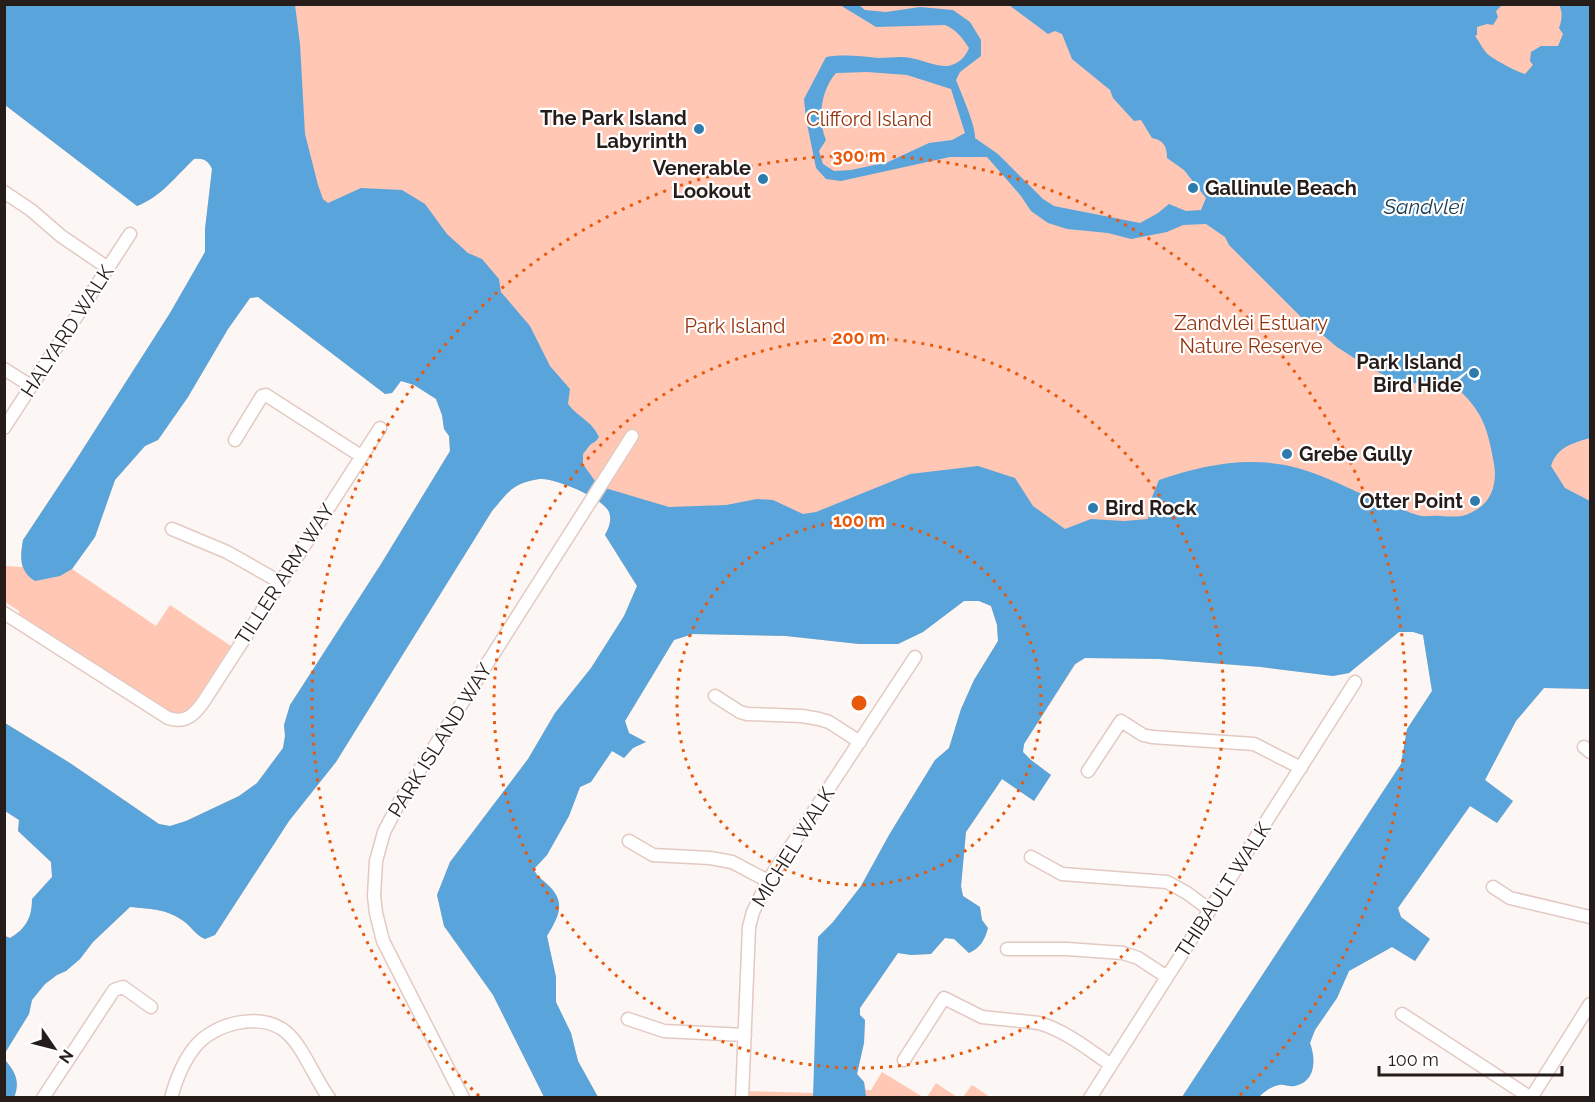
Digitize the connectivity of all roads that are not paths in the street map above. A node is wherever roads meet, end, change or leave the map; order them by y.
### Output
1 (4, 192) edge
2 (130, 234) dead end
3 (108, 268) junction
4 (4, 369) edge
5 (32, 386) junction
6 (4, 428) edge
7 (380, 428) dead end
8 (632, 436) dead end
9 (235, 440) dead end
10 (361, 456) junction
11 (172, 529) dead end
12 (280, 582) junction
13 (4, 613) edge
14 (915, 657) dead end
15 (1355, 682) dead end
16 (715, 696) dead end
17 (860, 742) junction
18 (1301, 768) junction
19 (1088, 771) dead end
20 (629, 841) dead end
21 (1031, 857) dead end
22 (768, 881) junction
23 (1494, 887) dead end
24 (1210, 910) junction
25 (1590, 917) edge
26 (1007, 949) dead end
27 (1167, 977) junction
28 (1590, 1004) edge
29 (151, 1007) dead end
30 (1402, 1014) dead end
31 (628, 1019) dead end
32 (745, 1035) junction
33 (904, 1060) dead end
34 (1111, 1065) junction
35 (44, 1098) edge
36 (171, 1098) edge
37 (329, 1098) edge
38 (463, 1098) edge
39 (742, 1098) edge
40 (1090, 1098) edge
41 (1531, 1098) edge

1 - 3 street
2 - 3 street, HALYARD WALK
3 - 5 street, HALYARD WALK
4 - 5 street
5 - 6 street, HALYARD WALK
7 - 10 street, TILLER ARM WAY
8 - 38 street, PARK ISLAND WAY
9 - 10 street
10 - 12 street, TILLER ARM WAY
11 - 12 street
12 - 13 street, TILLER ARM WAY
14 - 17 street, MICHEL WALK
15 - 18 street, THIBAULT WALK
16 - 17 street
17 - 22 street, MICHEL WALK
18 - 19 street
18 - 24 street, THIBAULT WALK
20 - 22 street
21 - 24 street
22 - 32 street, MICHEL WALK
23 - 25 street
24 - 27 street, THIBAULT WALK
26 - 27 street
27 - 34 street, THIBAULT WALK
28 - 41 street
29 - 35 street
30 - 41 street
31 - 32 street
32 - 39 street, MICHEL WALK
33 - 34 street
34 - 40 street, THIBAULT WALK
36 - 37 street

